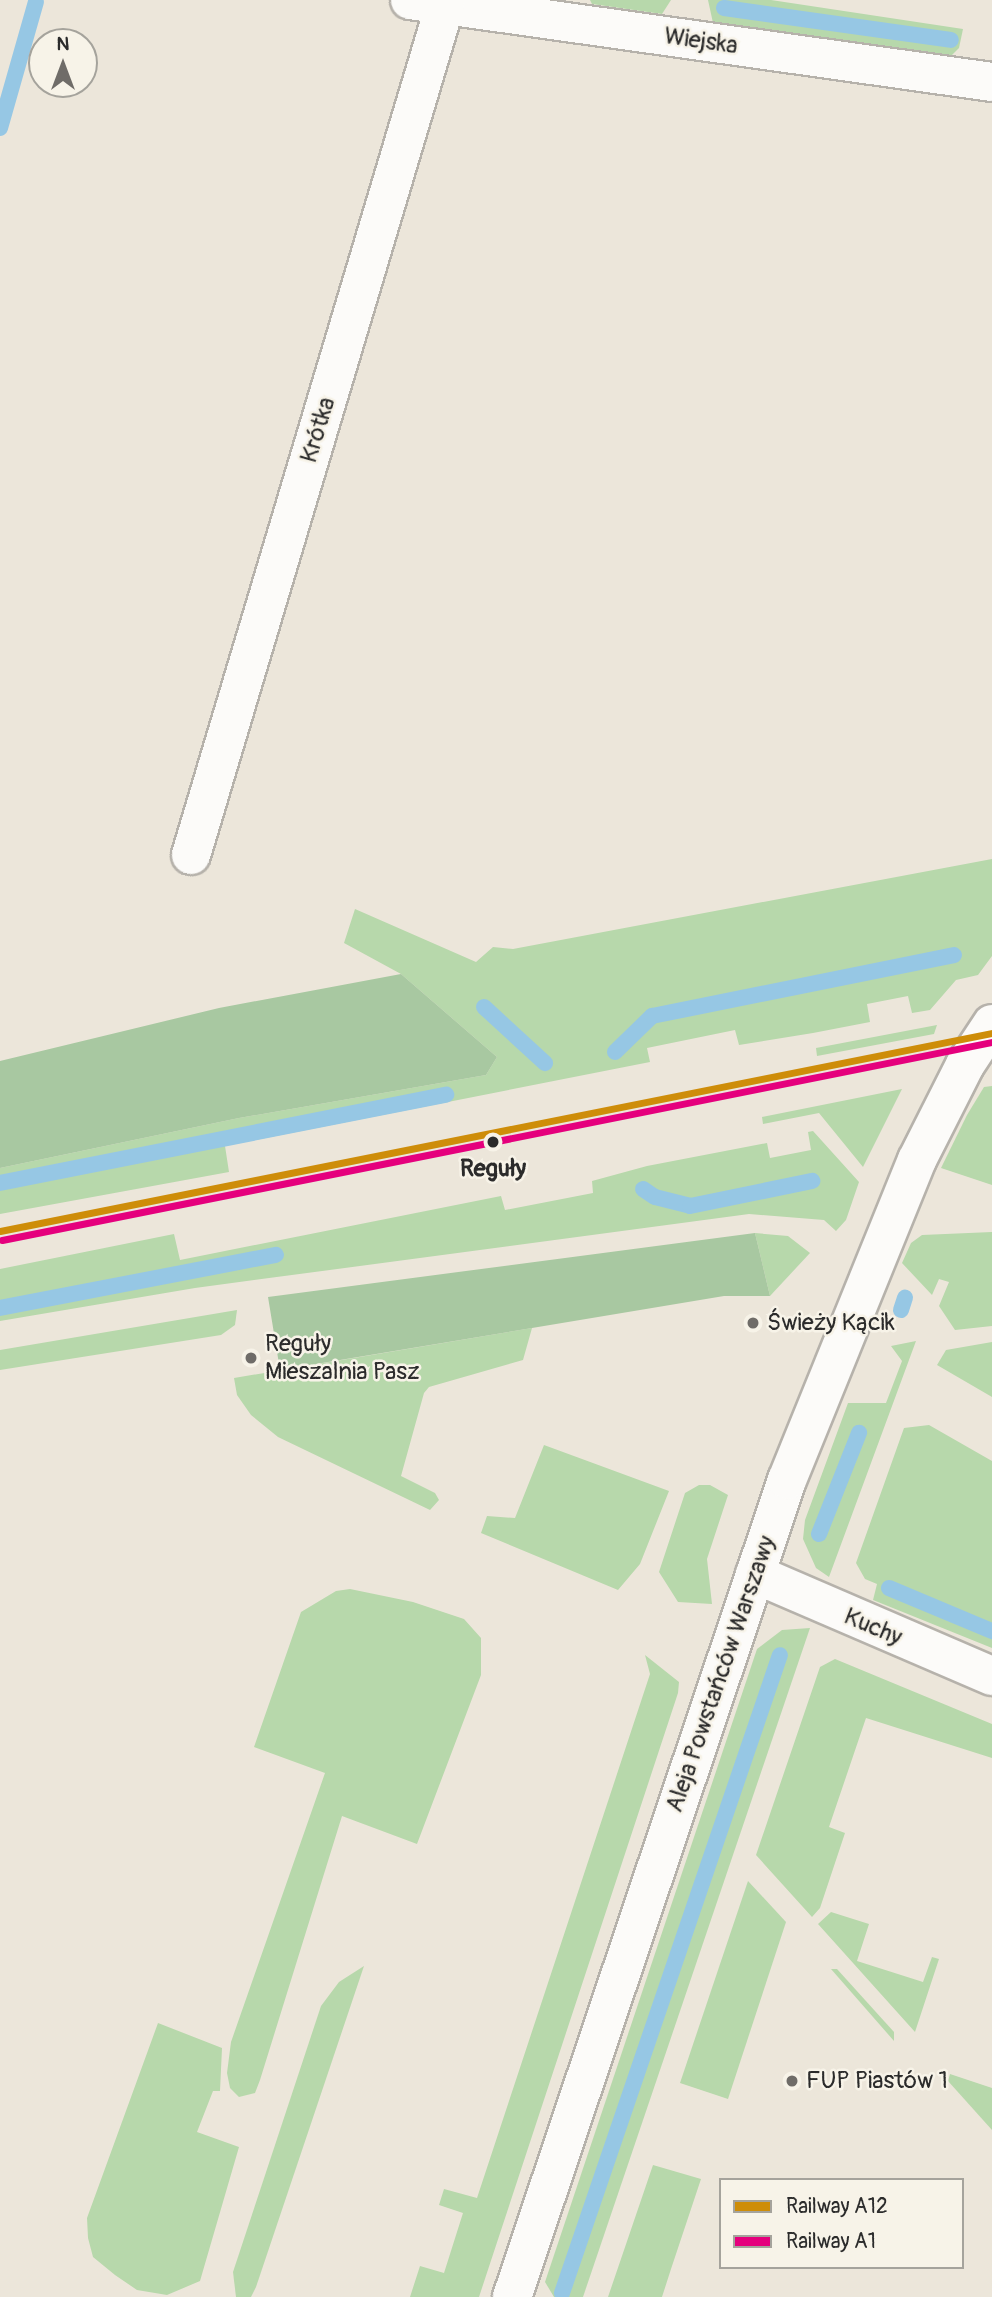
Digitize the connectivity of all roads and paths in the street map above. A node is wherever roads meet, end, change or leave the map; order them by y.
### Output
1 (427, 3) edge
2 (992, 82) edge
3 (191, 855) dead end
4 (992, 1024) edge
5 (755, 1574) junction
6 (992, 1676) edge
7 (512, 2297) edge

1 - 2 street, Wiejska
1 - 3 street, Krótka
4 - 5 street, Aleja Powstańców Warszawy
5 - 6 street, Kuchy
5 - 7 street, Aleja Powstańców Warszawy

